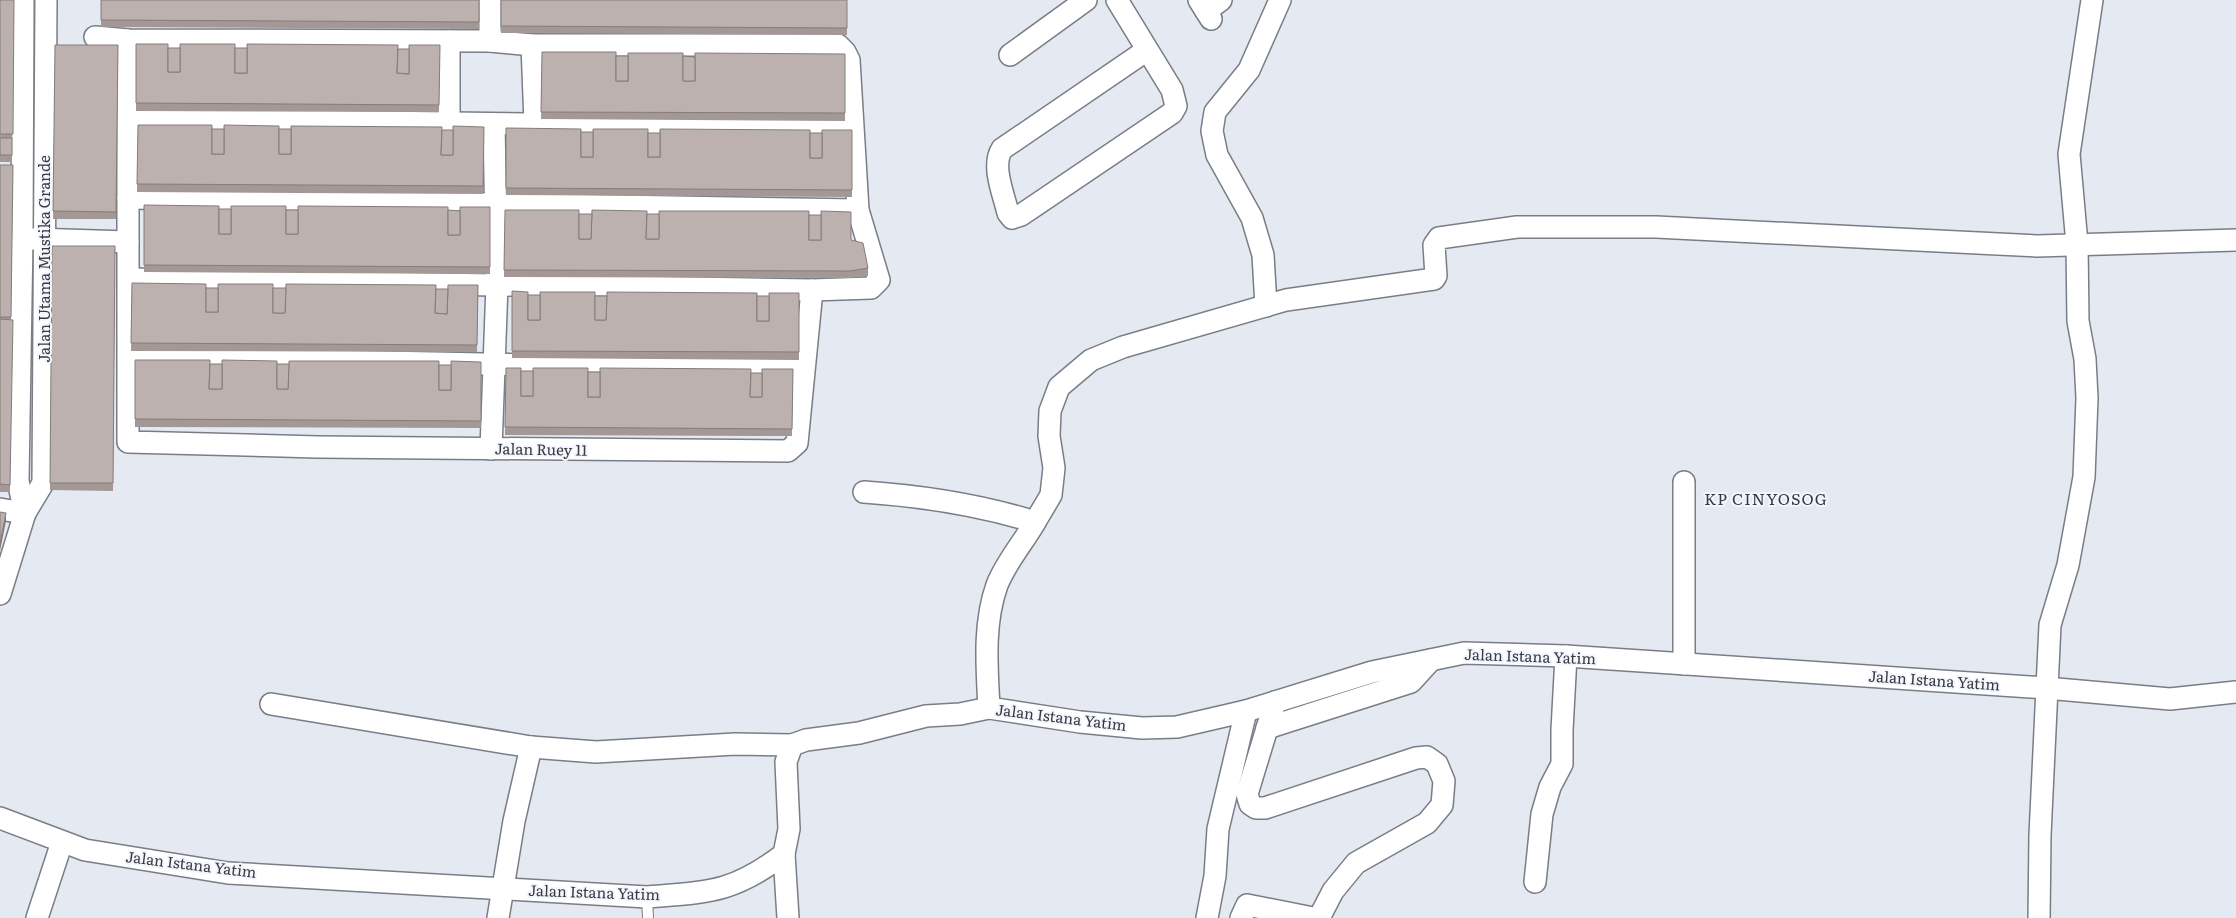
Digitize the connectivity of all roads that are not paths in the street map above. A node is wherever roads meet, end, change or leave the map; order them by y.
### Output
1 (23, 0) edge
2 (46, 0) edge
3 (490, 0) edge
4 (1086, 0) edge
5 (1117, 0) edge
6 (1280, 0) edge
7 (2092, 0) edge
8 (95, 37) dead end
9 (128, 40) junction
10 (449, 41) junction
11 (490, 41) junction
12 (532, 45) junction
13 (1147, 50) junction
14 (1010, 55) dead end
15 (128, 119) junction
16 (449, 121) junction
17 (494, 124) junction
18 (535, 124) junction
19 (852, 128) junction
20 (128, 198) junction
21 (496, 204) junction
22 (858, 210) junction
23 (22, 238) junction
24 (46, 240) junction
25 (2236, 240) edge
26 (128, 242) junction
27 (2077, 244) junction
28 (129, 279) junction
29 (497, 284) junction
30 (812, 290) junction
31 (1266, 306) junction
32 (129, 357) junction
33 (493, 362) junction
34 (804, 370) junction
35 (491, 450) junction
36 (1684, 482) dead end
37 (864, 492) dead end
38 (0, 509) edge
39 (25, 512) junction
40 (1035, 522) junction
41 (0, 594) edge
42 (1566, 656) junction
43 (1431, 660) junction
44 (1684, 664) junction
45 (2046, 688) junction
46 (2236, 692) edge
47 (1275, 702) junction
48 (271, 704) dead end
49 (989, 708) junction
50 (1246, 712) junction
51 (1267, 728) junction
52 (792, 745) junction
53 (531, 747) junction
54 (0, 818) edge
55 (62, 842) junction
56 (784, 854) junction
57 (1535, 882) dead end
58 (502, 890) junction
59 (647, 897) junction
60 (37, 918) edge
61 (498, 918) edge
62 (648, 918) edge
63 (788, 918) edge
64 (1207, 918) edge
65 (1241, 918) edge
66 (1313, 918) edge
67 (1319, 918) edge
68 (2039, 918) edge

1 - 23 street, Jalan Utama Mustika Grande
2 - 24 street, Jalan Utama Mustika Grande
3 - 11 street
4 - 14 street
5 - 13 street
6 - 31 street
7 - 27 street
8 - 9 street
9 - 10 street
9 - 15 street
10 - 11 street
10 - 16 street
11 - 12 street
12 - 18 street
12 - 19 street
13 - 13 street
15 - 16 street
15 - 20 street
16 - 17 street
17 - 18 street
17 - 21 street
18 - 19 street
19 - 22 street
20 - 21 street
20 - 26 street
21 - 22 street
21 - 29 street
22 - 30 street
23 - 24 street
23 - 39 street, Jalan Utama Mustika Grande
24 - 26 street
24 - 39 street, Jalan Utama Mustika Grande
25 - 27 street
26 - 28 street
27 - 31 street
27 - 45 street
28 - 29 street
28 - 32 street
29 - 30 street
29 - 33 street
30 - 34 street, Jalan Ruey 11
31 - 40 street
32 - 33 street
32 - 35 street, Jalan Ruey 11
33 - 34 street
33 - 35 street
34 - 35 street, Jalan Ruey 11
36 - 44 street
37 - 40 street
38 - 39 street
39 - 41 street, Jalan Utama Mustika Grande
40 - 49 street
42 - 43 street, Jalan Istana Yatim
42 - 44 street, Jalan Istana Yatim
42 - 57 street
43 - 47 street, Jalan Istana Yatim
43 - 51 street
44 - 45 street, Jalan Istana Yatim
45 - 46 street, Jalan Istana Yatim
45 - 68 street
47 - 50 street, Jalan Istana Yatim
47 - 51 street
48 - 53 street, Jalan Istana Yatim
49 - 50 street, Jalan Istana Yatim
49 - 52 street, Jalan Istana Yatim
50 - 64 street
51 - 67 street
52 - 53 street, Jalan Istana Yatim
52 - 56 street
53 - 58 street
54 - 55 street, Jalan Istana Yatim
55 - 58 street, Jalan Istana Yatim
55 - 60 street
56 - 59 street, Jalan Istana Yatim
56 - 63 street
58 - 59 street, Jalan Istana Yatim
58 - 61 street
59 - 62 lane
65 - 66 street

